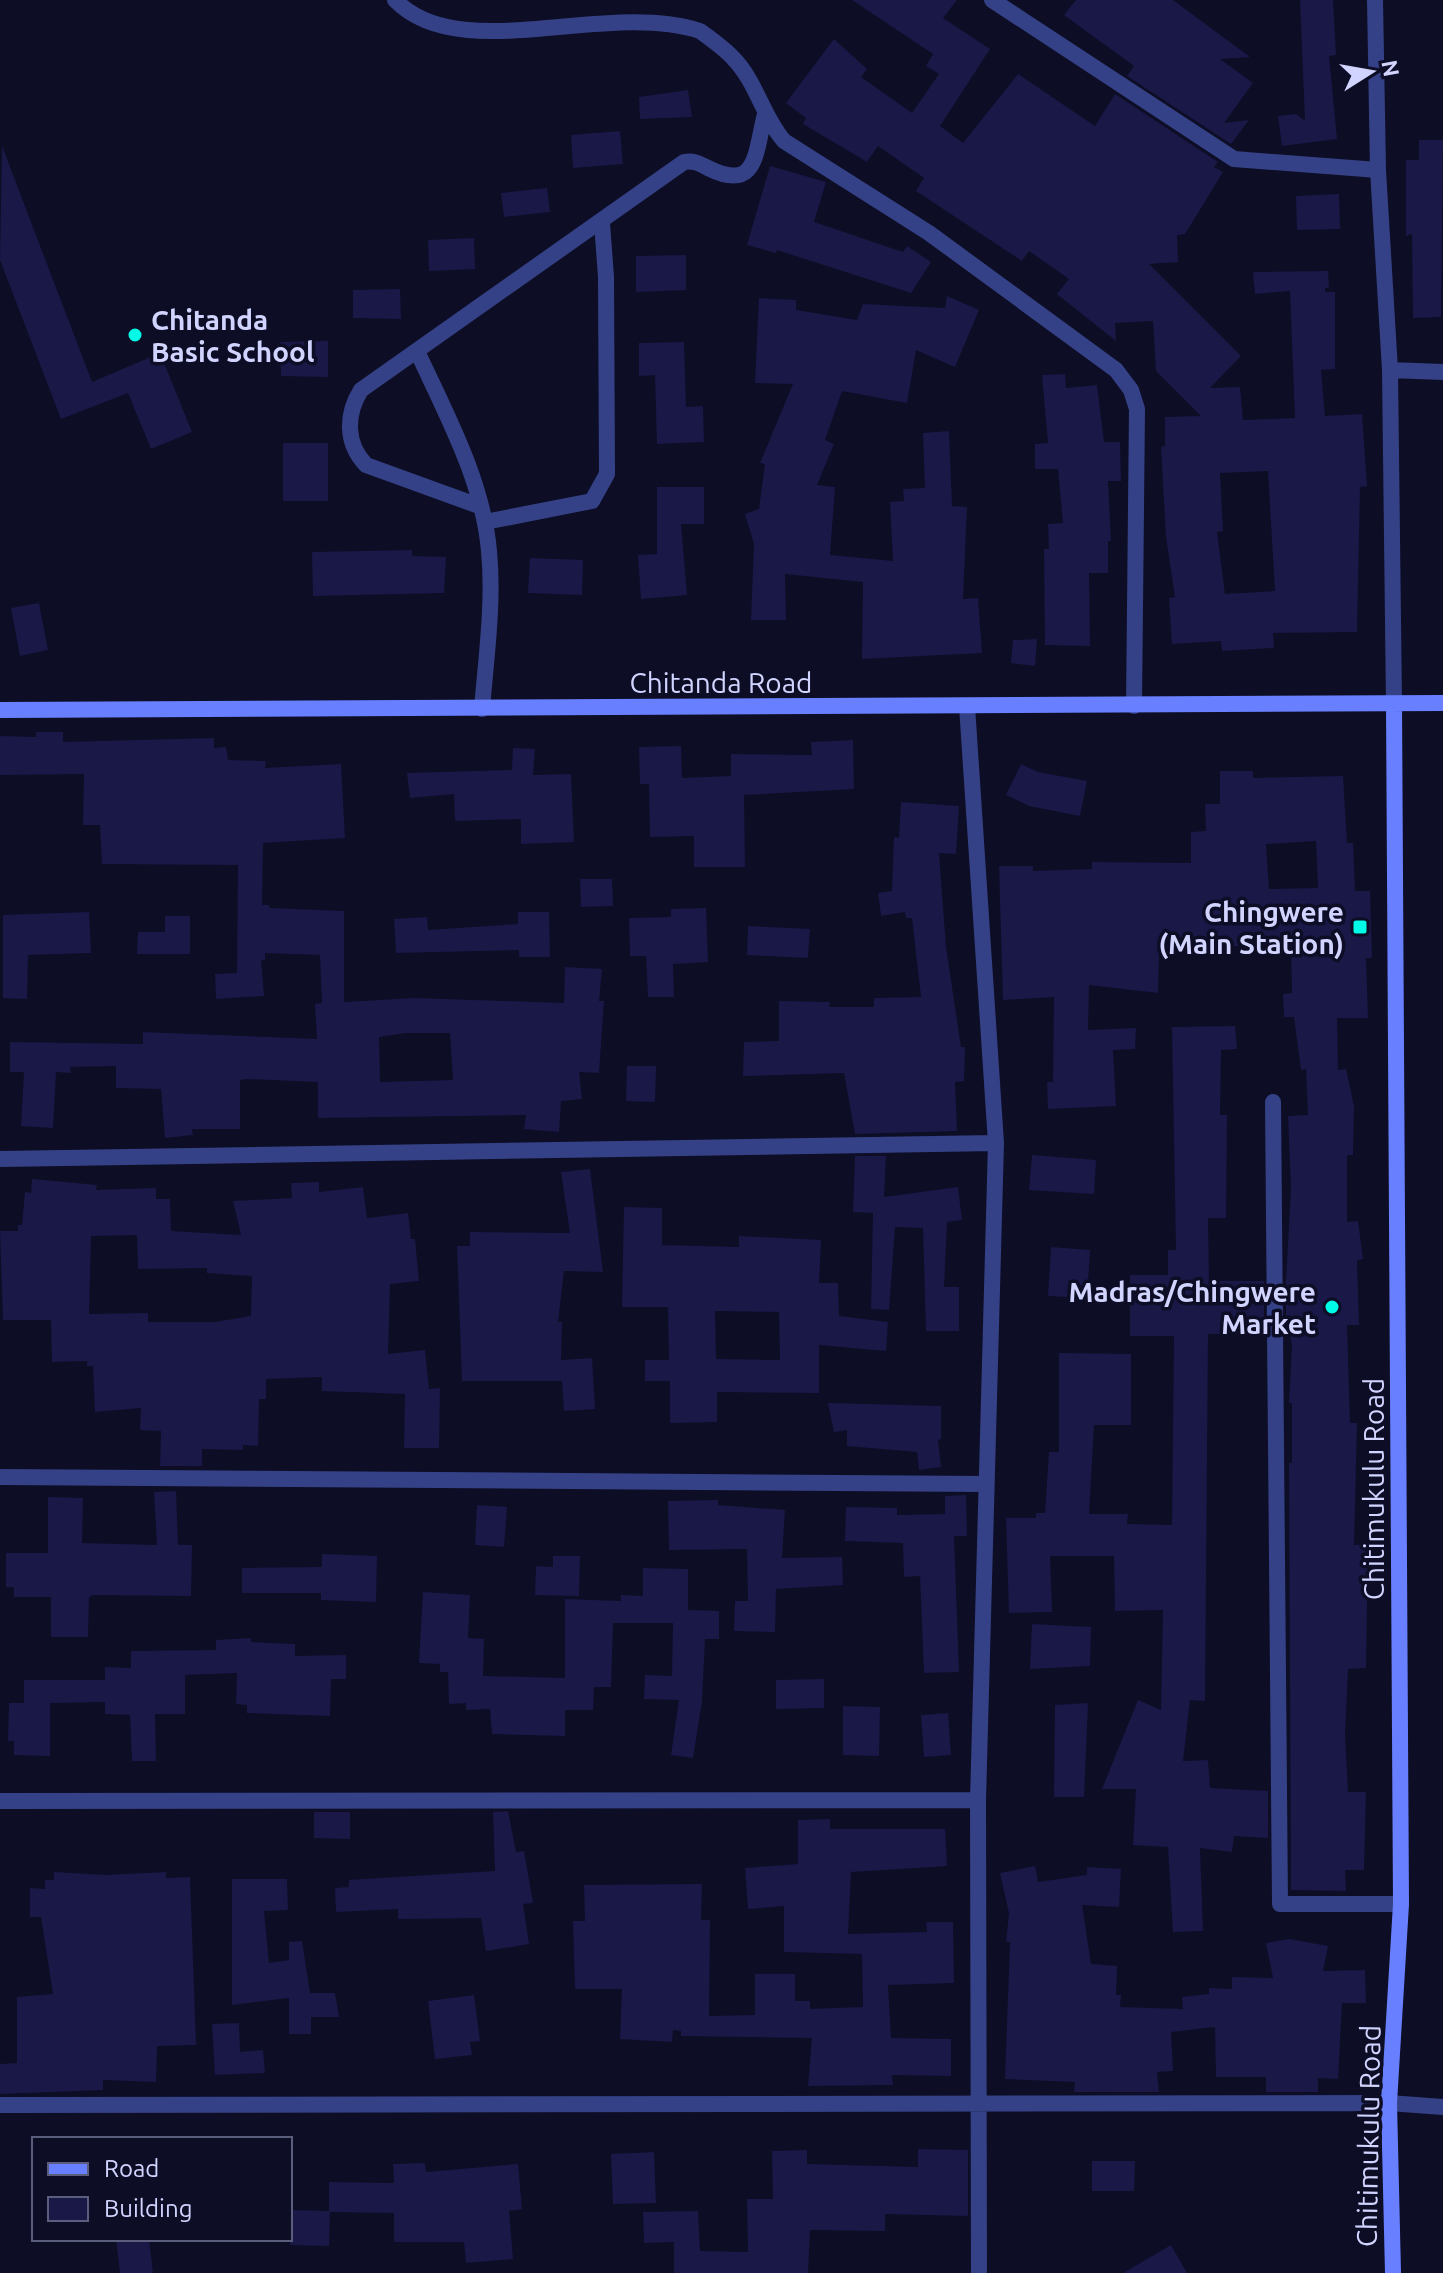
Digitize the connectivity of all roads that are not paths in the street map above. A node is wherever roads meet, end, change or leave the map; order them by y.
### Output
1 (395, 0) edge
2 (992, 0) edge
3 (1375, 0) edge
4 (631, 6) dead end
5 (572, 8) dead end
6 (765, 114) junction
7 (1378, 170) junction
8 (602, 223) junction
9 (417, 351) junction
10 (1390, 370) junction
11 (1443, 372) edge
12 (479, 506) junction
13 (485, 522) junction
14 (1443, 703) edge
15 (1394, 704) junction
16 (967, 706) junction
17 (1134, 706) junction
18 (482, 709) junction
19 (0, 710) edge
20 (1273, 1102) dead end
21 (996, 1143) junction
22 (0, 1159) edge
23 (0, 1477) edge
24 (986, 1484) junction
25 (978, 1800) junction
26 (0, 1801) edge
27 (1401, 1904) junction
28 (981, 2101) junction
29 (1389, 2103) junction
30 (0, 2105) edge
31 (1443, 2107) edge
32 (979, 2273) edge
33 (1393, 2273) edge

1 - 5 street
2 - 7 street
3 - 7 street
4 - 6 street
6 - 8 street
6 - 17 street
7 - 10 street
8 - 9 street
8 - 13 street
9 - 12 street
9 - 12 street
10 - 11 street
10 - 15 street
12 - 13 street
13 - 18 street
14 - 15 street, Chitanda Road
15 - 17 street, Chitanda Road
15 - 27 street, Chitimukulu Road
16 - 17 street, Chitanda Road
16 - 18 street, Chitanda Road
16 - 21 street
18 - 19 street, Chitanda Road
20 - 27 street
21 - 22 street
21 - 24 street
23 - 24 street
24 - 25 street
25 - 26 street
25 - 28 street
27 - 29 street, Chitimukulu Road
28 - 29 street
28 - 30 street
28 - 32 street
29 - 31 street
29 - 33 street, Chitimukulu Road

